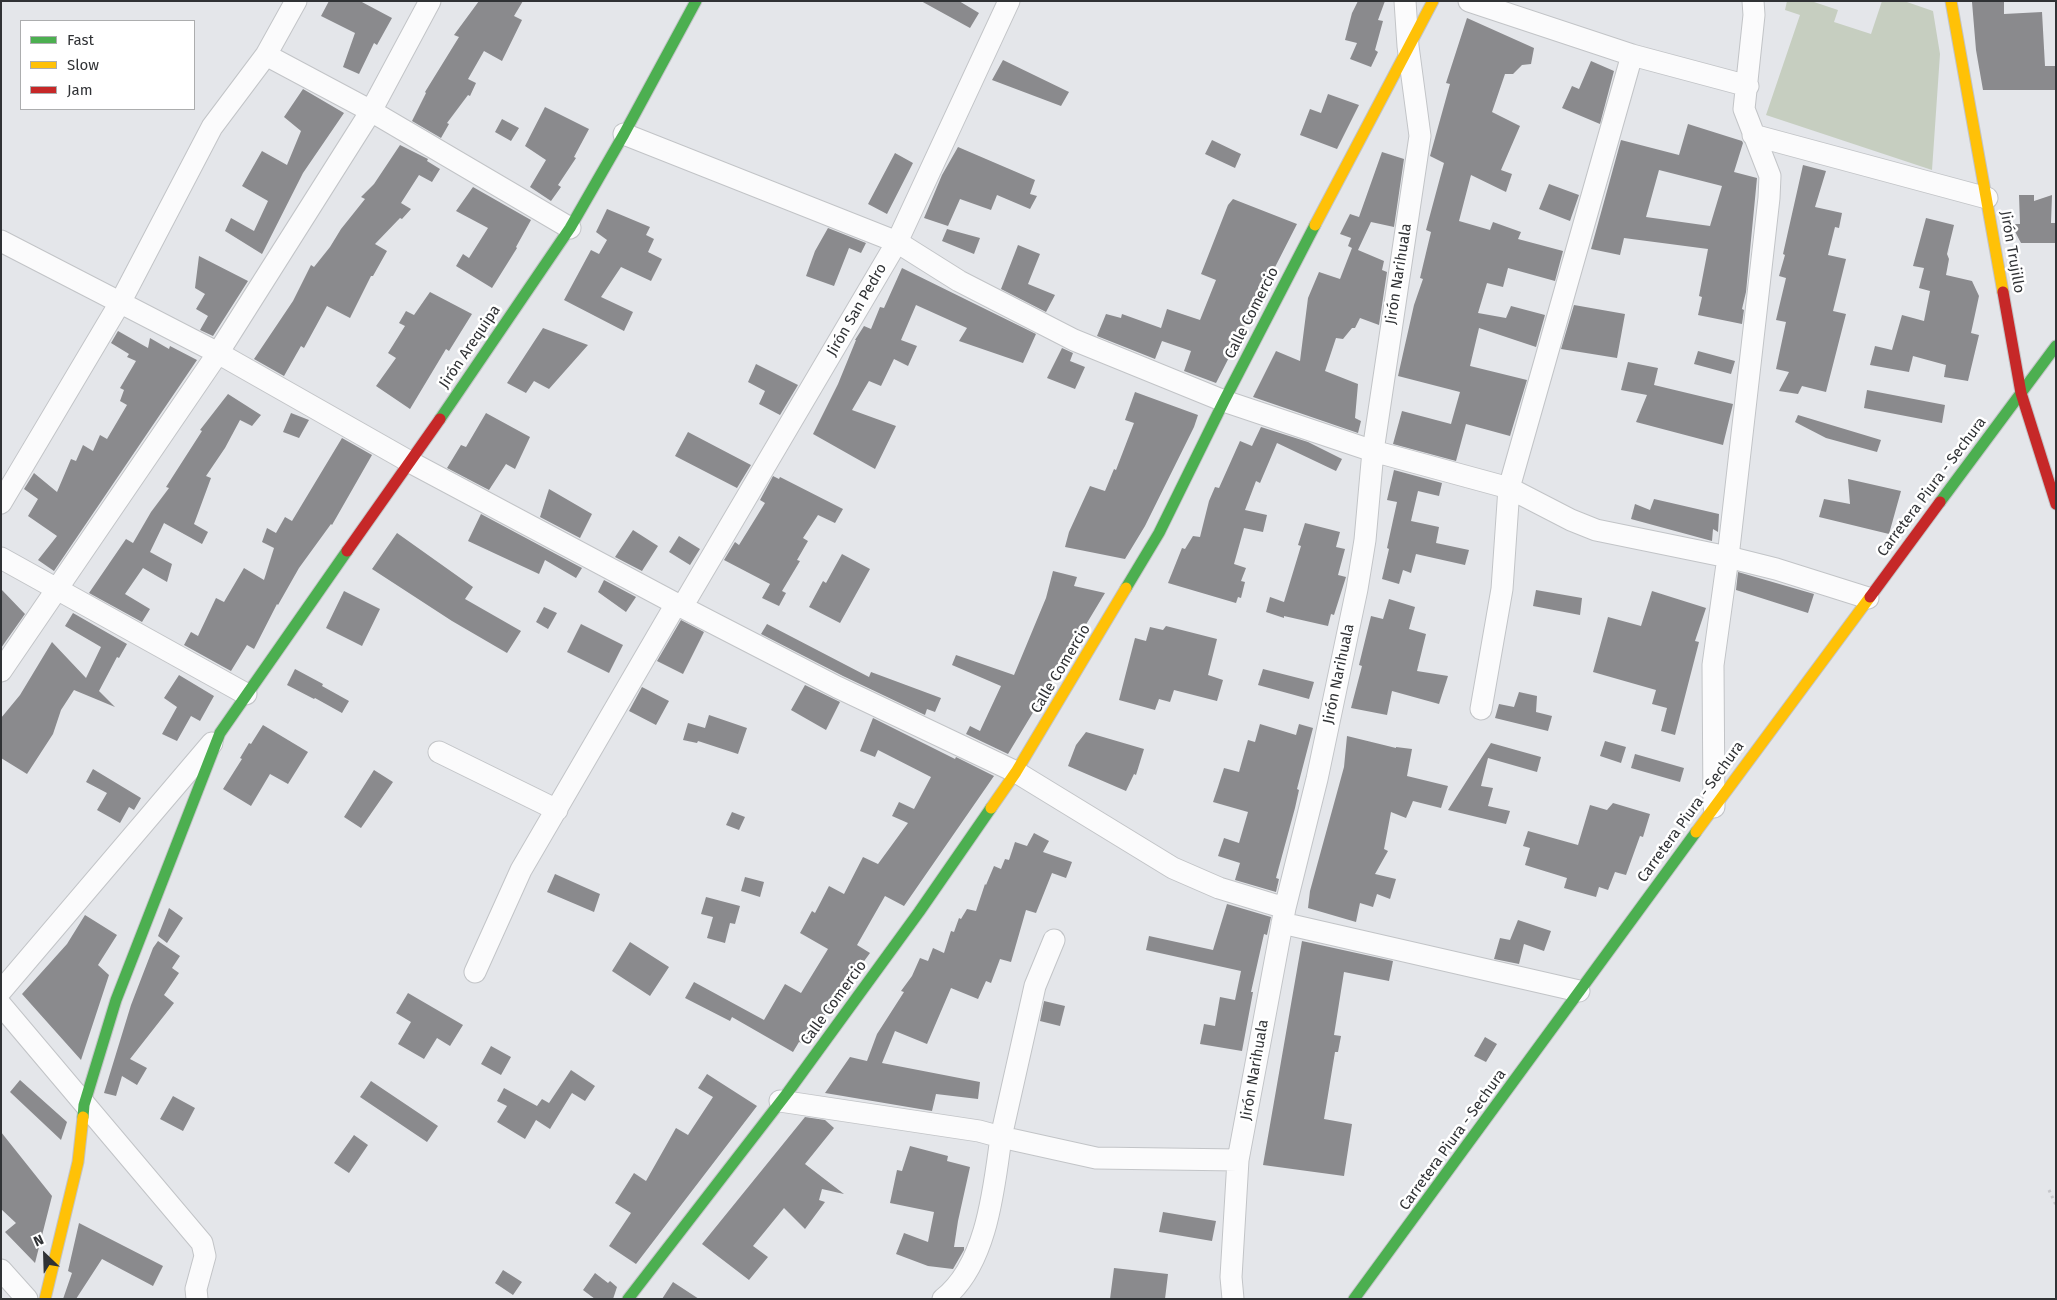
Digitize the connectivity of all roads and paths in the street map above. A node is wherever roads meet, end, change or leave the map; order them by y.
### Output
1 (296, 1) edge
2 (430, 1) edge
3 (696, 1) edge
4 (1009, 1) edge
5 (1405, 1) edge
6 (1433, 1) edge
7 (1469, 1) edge
8 (1753, 1) edge
9 (1950, 1) edge
10 (1408, 46) junction
11 (266, 55) junction
12 (1632, 56) junction
13 (1748, 86) junction
14 (371, 111) junction
15 (624, 134) junction
16 (1753, 135) junction
17 (1987, 198) junction
18 (570, 228) junction
19 (1, 240) edge
20 (897, 242) junction
21 (121, 301) junction
22 (2056, 346) edge
23 (218, 353) junction
24 (2021, 393) junction
25 (1224, 401) junction
26 (1373, 451) junction
27 (410, 462) junction
28 (1509, 488) junction
29 (1, 503) edge
30 (2056, 504) edge
31 (1728, 557) junction
32 (1, 558) edge
33 (56, 589) junction
34 (1868, 598) junction
35 (679, 606) junction
36 (1, 671) edge
37 (246, 694) junction
38 (1481, 709) dead end
39 (220, 733) junction
40 (439, 752) dead end
41 (1016, 772) junction
42 (1714, 807) junction
43 (557, 810) junction
44 (1283, 915) junction
45 (1054, 940) dead end
46 (475, 972) dead end
47 (1, 990) edge
48 (1580, 991) junction
49 (1, 1005) edge
50 (780, 1101) junction
51 (84, 1105) junction
52 (1002, 1137) junction
53 (1238, 1160) junction
54 (2049, 1190) dead end
55 (2056, 1205) edge
56 (1, 1270) edge
57 (27, 1299) edge
58 (45, 1299) edge
59 (197, 1299) edge
60 (628, 1299) edge
61 (943, 1299) edge
62 (1232, 1299) edge
63 (1354, 1299) edge

1 - 11 street
2 - 14 street
3 - 15 street, Jirón Arequipa
4 - 20 street, Jirón San Pedro
5 - 10 street, Jirón Narihuala
6 - 10 street, Calle Comercio
7 - 12 street
8 - 13 street
9 - 17 street, Jirón Trujillo
10 - 25 street, Calle Comercio
10 - 26 street, Jirón Narihuala
11 - 14 street
11 - 21 street
12 - 13 street
12 - 28 street
13 - 16 street
14 - 18 street
14 - 23 street
15 - 18 street, Jirón Arequipa
15 - 20 street
16 - 17 street
16 - 31 street
17 - 24 street, Jirón Trujillo
18 - 27 street, Jirón Arequipa
19 - 21 street
20 - 25 street
20 - 35 street, Jirón San Pedro
21 - 23 street
21 - 29 street
22 - 24 street, Carretera Piura - Sechura
23 - 27 street
23 - 33 street
24 - 30 street, Jirón Trujillo
24 - 34 street, Carretera Piura - Sechura
25 - 26 street
25 - 41 street, Calle Comercio
26 - 28 street
26 - 44 street, Jirón Narihuala
27 - 35 street
27 - 37 street, Jirón Arequipa
28 - 31 street
28 - 38 street
31 - 34 street
31 - 42 street
32 - 33 street
33 - 36 street
33 - 37 street
34 - 42 street, Carretera Piura - Sechura
35 - 41 street
35 - 43 street, Jirón San Pedro
37 - 39 street, Jirón Arequipa
39 - 47 street
39 - 51 street, Jirón Arequipa
40 - 43 street
41 - 44 street
41 - 50 street, Calle Comercio
42 - 48 street, Carretera Piura - Sechura
43 - 46 street, Jirón San Pedro
44 - 48 street
44 - 53 street, Jirón Narihuala
45 - 52 street
48 - 63 street, Carretera Piura - Sechura
49 - 51 street
50 - 52 street
50 - 60 street, Calle Comercio
51 - 58 street, Jirón Arequipa
51 - 59 street
52 - 53 street
52 - 61 street
53 - 62 street, Jirón Narihuala
54 - 55 path
56 - 57 street

